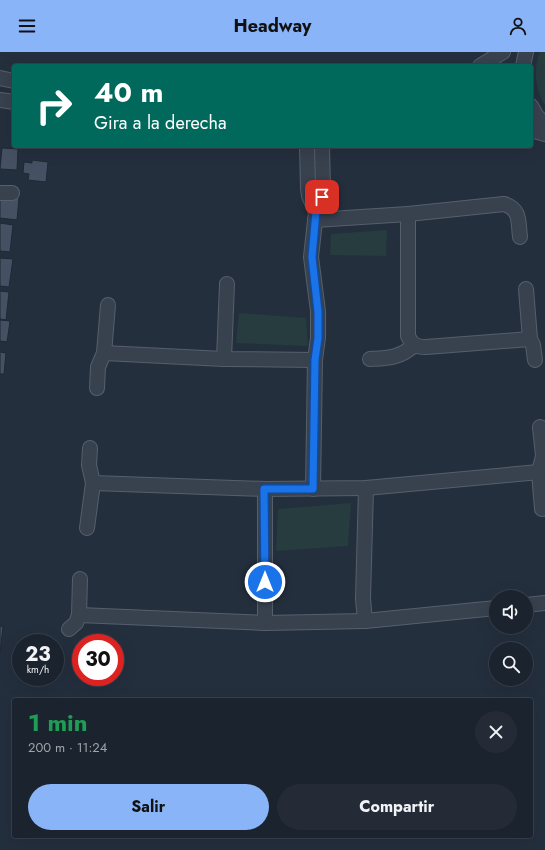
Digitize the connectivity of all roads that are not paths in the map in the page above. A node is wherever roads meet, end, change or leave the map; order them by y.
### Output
1 (504, 52) edge
2 (526, 52) edge
3 (483, 64) edge
4 (523, 64) edge
5 (0, 78) edge
6 (12, 81) edge
7 (0, 100) edge
8 (12, 102) edge
9 (533, 110) edge
10 (545, 125) edge
11 (533, 131) edge
12 (545, 134) edge
13 (307, 148) edge
14 (322, 148) edge
15 (408, 214) junction
16 (316, 216) junction
17 (520, 237) dead end
18 (227, 284) dead end
19 (526, 289) dead end
20 (108, 305) dead end
21 (530, 339) junction
22 (414, 345) junction
23 (104, 353) junction
24 (370, 358) dead end
25 (224, 359) junction
26 (315, 360) junction
27 (535, 360) dead end
28 (97, 388) dead end
29 (540, 427) dead end
30 (90, 448) dead end
31 (539, 472) junction
32 (93, 483) junction
33 (366, 488) junction
34 (264, 489) junction
35 (313, 489) junction
36 (542, 509) dead end
37 (87, 528) dead end
38 (80, 579) dead end
39 (545, 603) edge
40 (533, 604) edge
41 (489, 609) edge
42 (79, 615) junction
43 (365, 621) junction
44 (265, 623) junction
45 (69, 629) dead end

1 - 3 street
2 - 4 street
5 - 6 street
7 - 8 street
9 - 10 street
11 - 12 street
13 - 16 street
14 - 16 street
15 - 16 street
15 - 17 street
15 - 22 street
16 - 26 street
18 - 25 street
19 - 21 street
20 - 23 street
21 - 22 street
21 - 27 street
22 - 24 street
23 - 25 street
23 - 28 street
25 - 26 street
26 - 35 street
29 - 31 street
30 - 32 street
31 - 33 street
31 - 36 street
32 - 34 street
32 - 37 street
33 - 35 street
33 - 43 street
34 - 35 street
34 - 44 street
38 - 42 street
39 - 40 street
41 - 43 street
42 - 44 street
42 - 45 street
43 - 44 street

